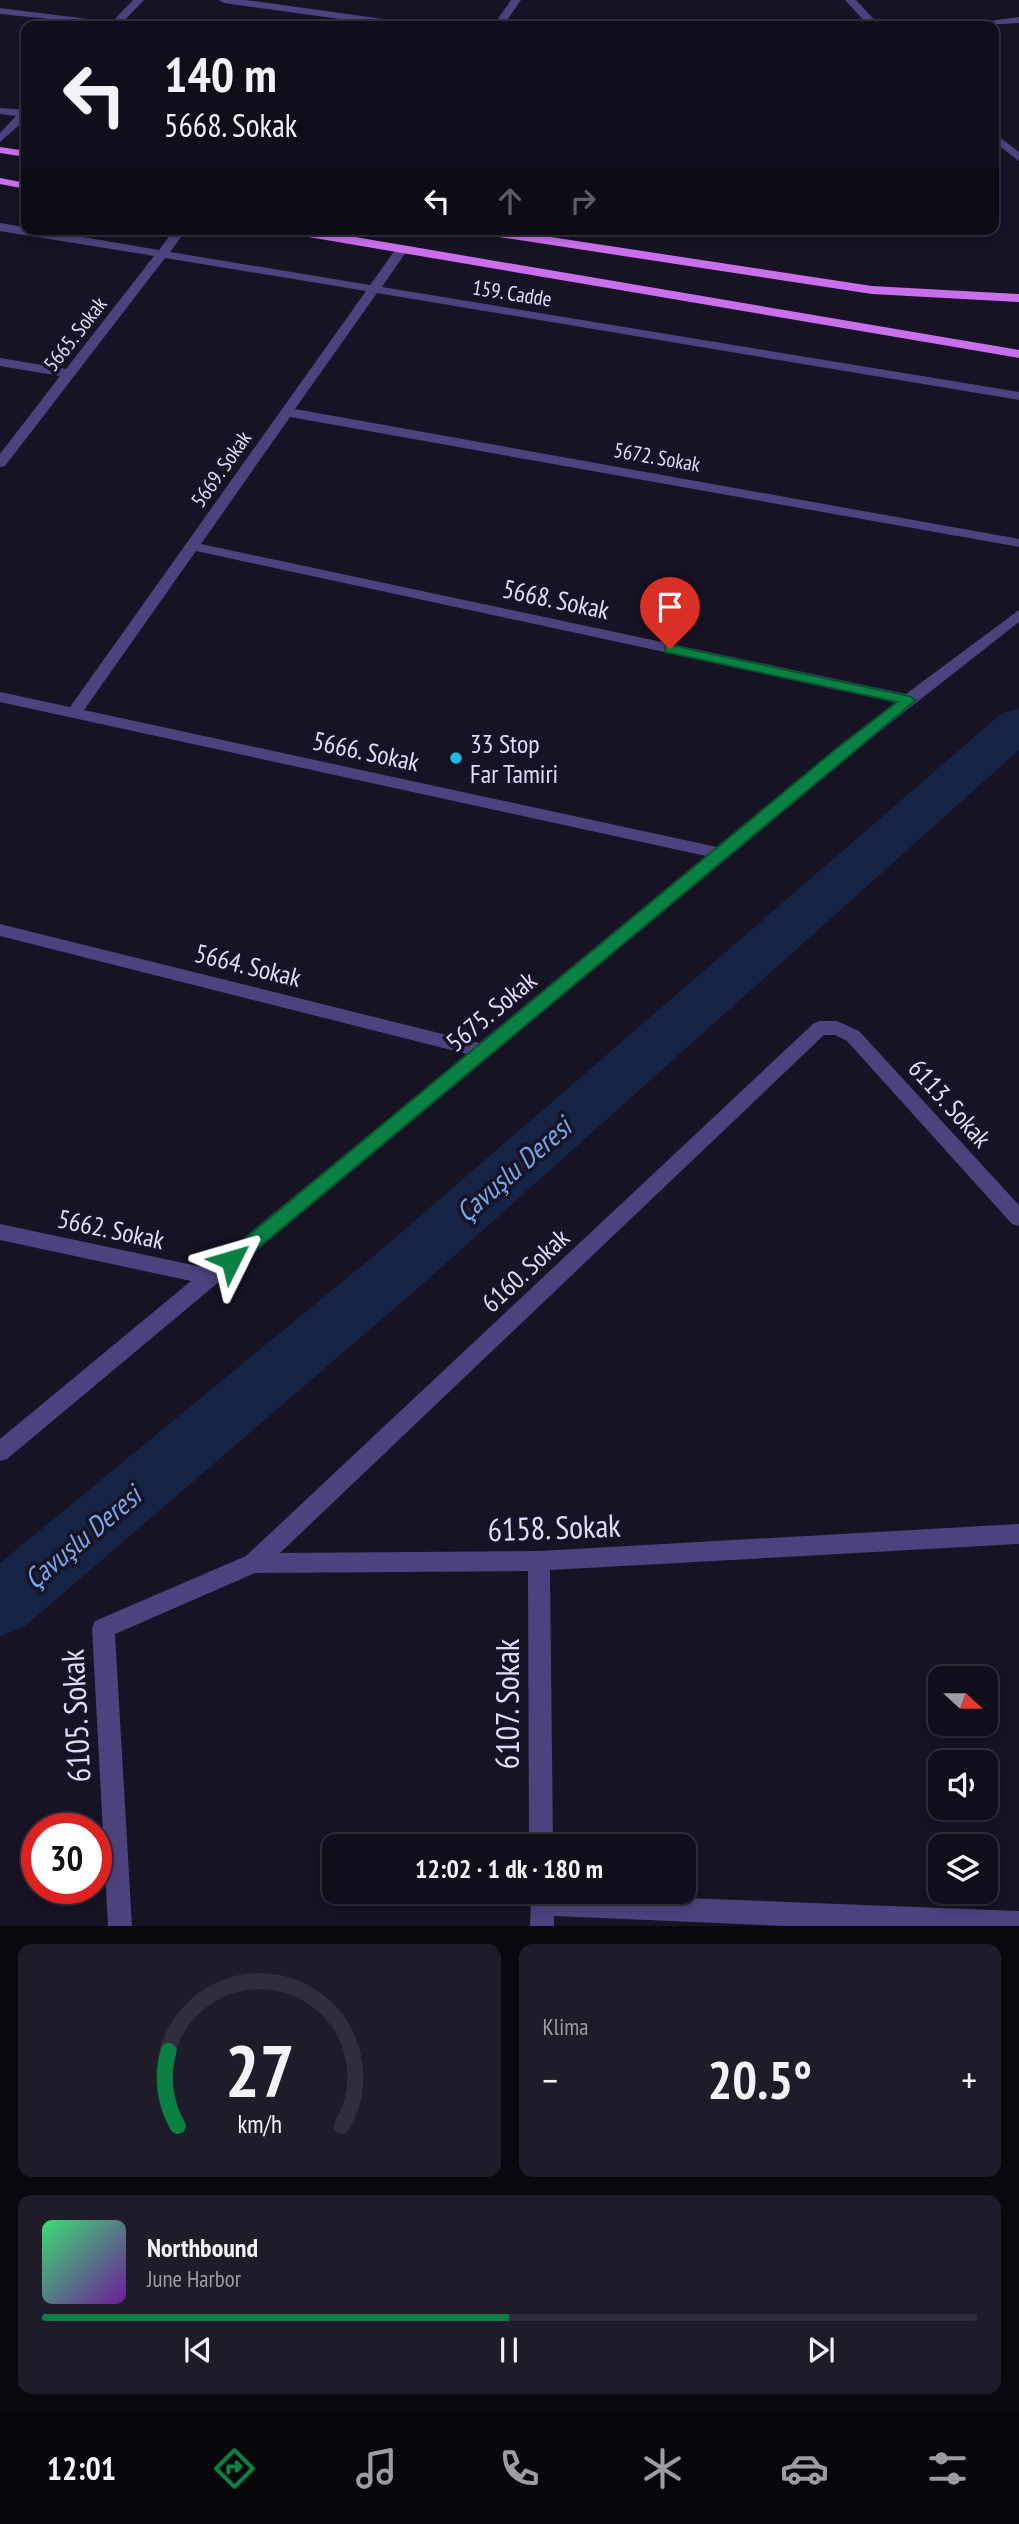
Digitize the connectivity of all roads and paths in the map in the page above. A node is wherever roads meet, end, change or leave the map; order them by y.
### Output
1 (139, 0) edge
2 (224, 0) edge
3 (516, 0) edge
4 (850, 0) edge
5 (0, 10) edge
6 (1019, 20) edge
7 (78, 21) edge
8 (118, 21) edge
9 (376, 21) edge
10 (501, 21) edge
11 (870, 21) edge
12 (999, 23) edge
13 (0, 111) edge
14 (21, 113) edge
15 (21, 119) edge
16 (0, 139) edge
17 (999, 140) edge
18 (0, 150) edge
19 (21, 153) edge
20 (1019, 158) edge
21 (0, 181) edge
22 (21, 185) edge
23 (0, 227) edge
24 (21, 231) edge
25 (46, 235) edge
26 (176, 235) edge
27 (353, 235) edge
28 (512, 235) edge
29 (402, 249) junction
30 (161, 255) junction
31 (375, 290) junction
32 (1019, 298) edge
33 (1019, 354) edge
34 (0, 362) edge
35 (69, 374) junction
36 (1019, 396) edge
37 (287, 412) junction
38 (0, 463) edge
39 (1019, 542) edge
40 (192, 546) junction
41 (1019, 615) edge
42 (0, 696) edge
43 (909, 700) junction
44 (74, 713) junction
45 (721, 854) junction
46 (0, 930) edge
47 (837, 1028) joint
48 (483, 1051) junction
49 (1019, 1219) edge
50 (0, 1232) edge
51 (210, 1277) junction
52 (0, 1452) edge
53 (1019, 1534) edge
54 (539, 1561) junction
55 (254, 1563) junction
56 (103, 1628) joint
57 (541, 1834) edge
58 (542, 1907) edge
59 (1019, 1923) edge
60 (120, 1926) edge

1 - 8 street
2 - 9 street
3 - 10 street
4 - 11 street
5 - 7 street
6 - 12 street
13 - 14 street
15 - 16 street
17 - 20 street
18 - 19 main road
21 - 22 main road
23 - 24 street, 159. Cadde
25 - 30 street, 159. Cadde
26 - 30 street, 5665. Sokak
27 - 29 main road, 159. Cadde
28 - 32 main road
29 - 31 street, 5669. Sokak
29 - 33 main road, 159. Cadde
30 - 31 street, 159. Cadde
30 - 35 street, 5665. Sokak
31 - 36 street, 159. Cadde
31 - 37 street, 5669. Sokak
34 - 35 street
35 - 38 street, 5665. Sokak
37 - 39 street, 5672. Sokak
37 - 40 street, 5669. Sokak
40 - 43 street, 5668. Sokak
40 - 44 street, 5669. Sokak
41 - 43 street, 5675. Sokak
42 - 44 street, 5666. Sokak
43 - 45 street, 5675. Sokak
44 - 45 street, 5666. Sokak
45 - 48 street, 5675. Sokak
46 - 48 street, 5664. Sokak
47 - 49 street, 6113. Sokak
47 - 55 street, 6160. Sokak
48 - 51 street, 5675. Sokak
50 - 51 street, 5662. Sokak
51 - 52 street, 5675. Sokak
53 - 54 street, 6158. Sokak
54 - 55 street, 6158. Sokak
54 - 57 street, 6107. Sokak
55 - 56 street, 6158. Sokak
56 - 60 street, 6105. Sokak
58 - 59 street

